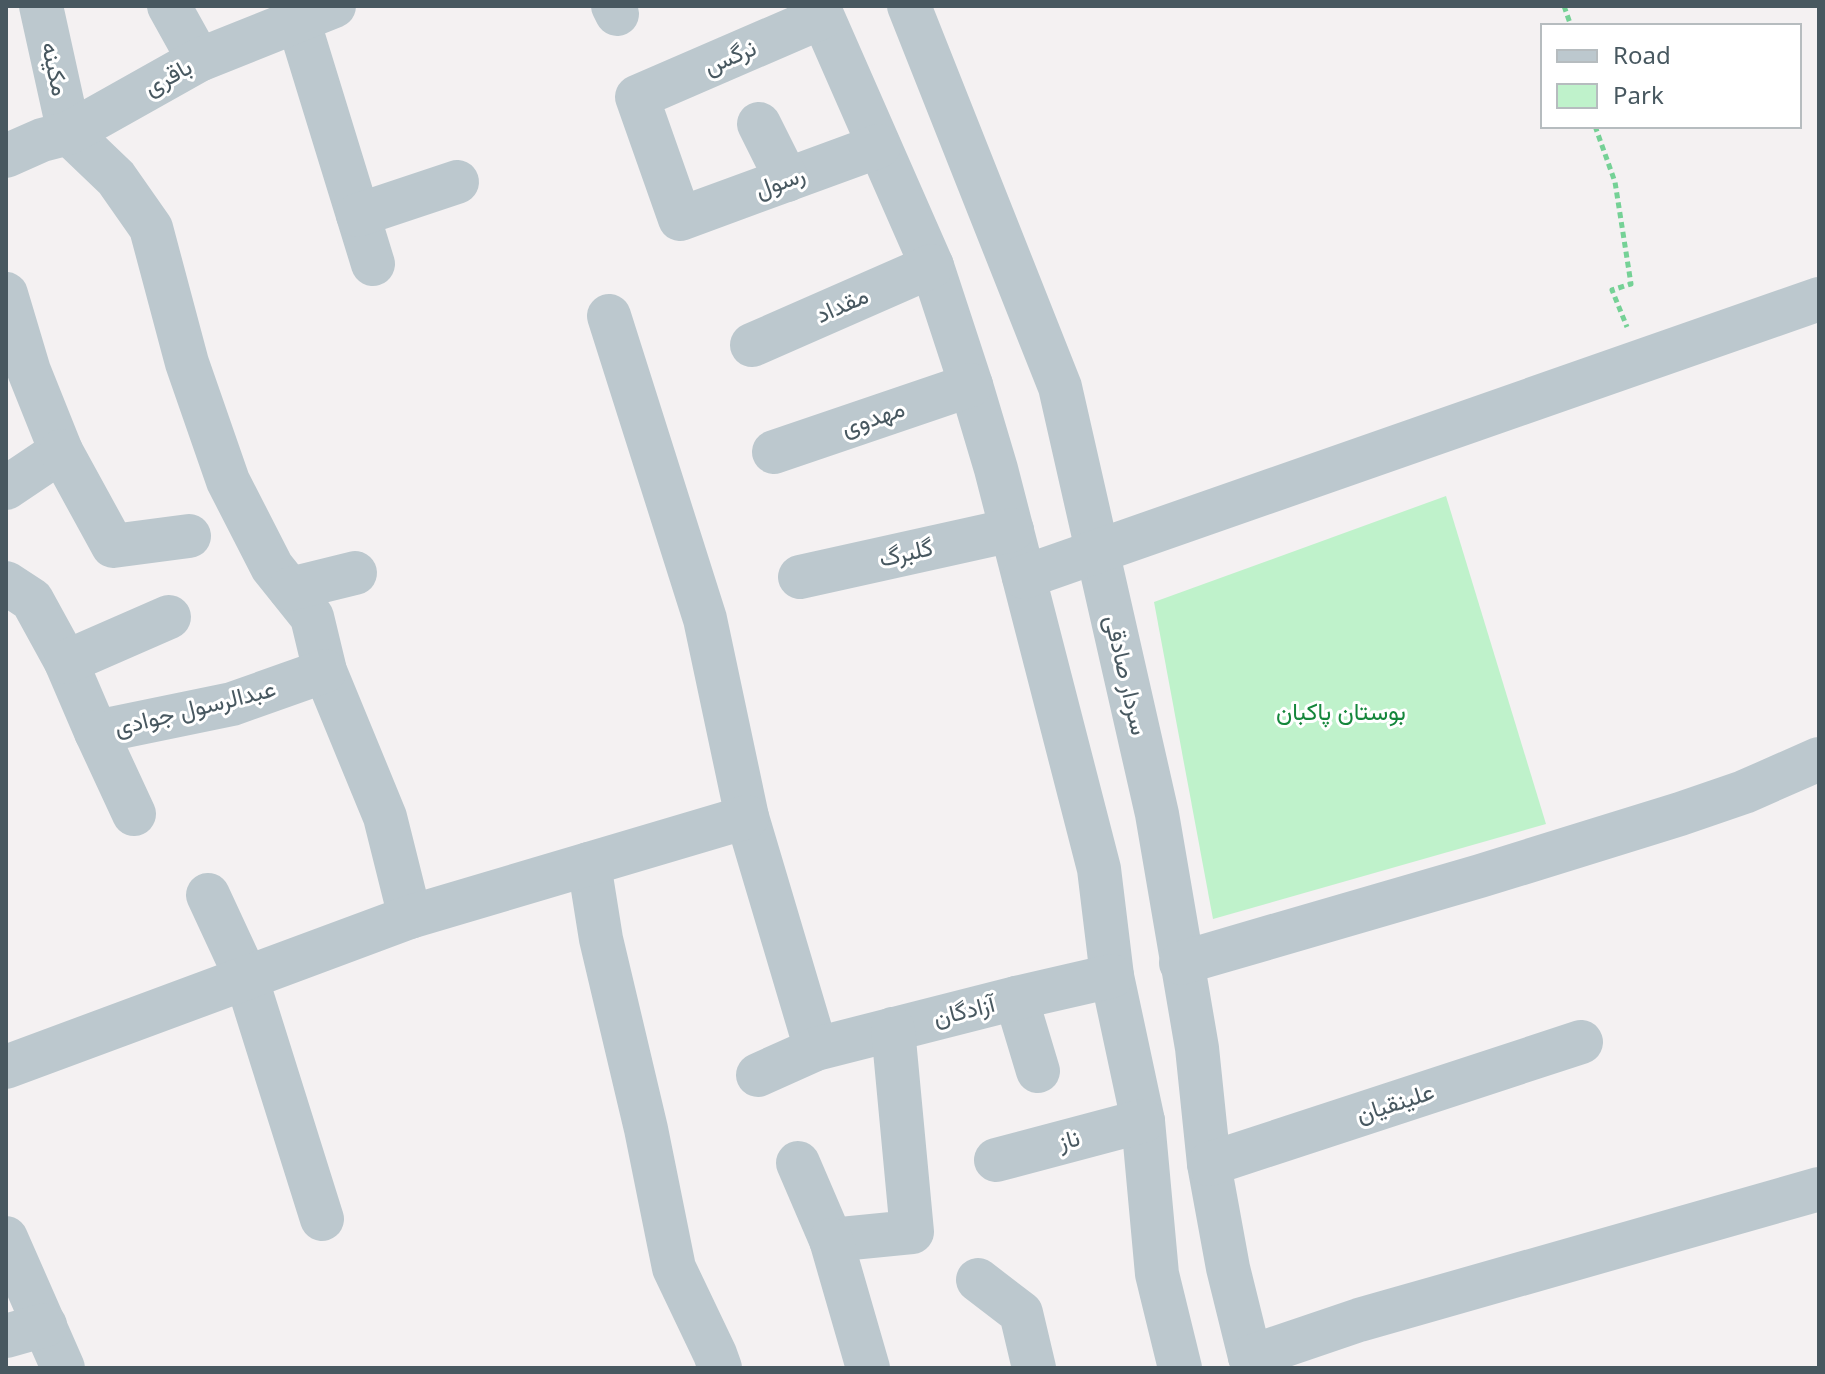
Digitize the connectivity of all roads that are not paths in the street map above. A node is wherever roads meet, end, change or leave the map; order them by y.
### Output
1 (41, 6) edge
2 (169, 6) edge
3 (909, 6) edge
4 (820, 12) edge
5 (316, 13) edge
6 (199, 60) junction
7 (759, 124) dead end
8 (69, 133) junction
9 (879, 146) junction
10 (6, 156) edge
11 (787, 180) junction
12 (457, 182) dead end
13 (358, 215) junction
14 (680, 219) joint
15 (373, 264) dead end
16 (932, 266) junction
17 (6, 294) edge
18 (1819, 299) edge
19 (609, 316) dead end
20 (752, 345) dead end
21 (971, 385) junction
22 (61, 451) junction
23 (774, 452) dead end
24 (6, 488) edge
25 (1012, 530) junction
26 (189, 536) dead end
27 (1098, 551) junction
28 (355, 573) dead end
29 (800, 577) dead end
30 (1024, 577) junction
31 (6, 583) edge
32 (290, 589) junction
33 (169, 617) dead end
34 (66, 662) junction
35 (325, 671) junction
36 (96, 732) junction
37 (1819, 759) edge
38 (134, 814) dead end
39 (747, 817) junction
40 (1163, 851) junction
41 (589, 864) junction
42 (1099, 869) junction
43 (208, 895) dead end
44 (410, 917) junction
45 (1181, 963) junction
46 (1112, 976) junction
47 (246, 977) junction
48 (1016, 998) junction
49 (893, 1029) junction
50 (1581, 1042) dead end
51 (816, 1049) junction
52 (6, 1067) edge
53 (1038, 1071) dead end
54 (758, 1075) dead end
55 (1143, 1121) junction
56 (996, 1160) dead end
57 (798, 1163) dead end
58 (1209, 1164) junction
59 (1819, 1189) edge
60 (322, 1219) dead end
61 (6, 1238) edge
62 (831, 1240) junction
63 (978, 1280) dead end
64 (25, 1331) edge
65 (1253, 1362) edge
66 (63, 1368) edge
67 (720, 1368) edge
68 (868, 1368) edge
69 (1034, 1368) edge
70 (1180, 1368) edge

1 - 8 street, مکینه
2 - 6 street
3 - 27 street, سردار صادقی
4 - 9 street
4 - 14 street, نرگس
5 - 6 street, باقری
5 - 13 street
6 - 8 street, باقری
7 - 11 street
8 - 10 street, باقری
8 - 32 street
9 - 11 street, رسول
9 - 16 street
11 - 14 street, رسول
12 - 13 street
13 - 15 street
16 - 20 street, مقداد
16 - 21 street
17 - 22 street
18 - 27 street
19 - 39 street
21 - 23 street, مهدوی
21 - 25 street
22 - 24 street
22 - 26 street
25 - 29 street, گلبرگ
25 - 30 street
27 - 30 street
27 - 40 street, سردار صادقی
28 - 32 street
30 - 42 street
31 - 34 street, عبدالرسول جوادی
32 - 35 street
33 - 34 street
34 - 36 street, عبدالرسول جوادی
35 - 36 street, عبدالرسول جوادی
35 - 44 street
36 - 38 street
37 - 45 street
39 - 41 street
39 - 51 street
40 - 42 street
40 - 45 street, سردار صادقی
41 - 44 street
41 - 67 street
42 - 46 street
43 - 47 street
44 - 47 street
45 - 58 street, سردار صادقی
46 - 48 street, آزادگان
46 - 55 street
47 - 52 street
47 - 60 street
48 - 49 street, آزادگان
48 - 53 street
49 - 51 street, آزادگان
49 - 62 street
50 - 58 street, علینقیان
51 - 54 street, آزادگان
55 - 56 street, ناز
55 - 70 street
57 - 62 street
58 - 65 street, سردار صادقی
59 - 65 street
61 - 64 street
62 - 68 street
63 - 69 street
64 - 66 street

